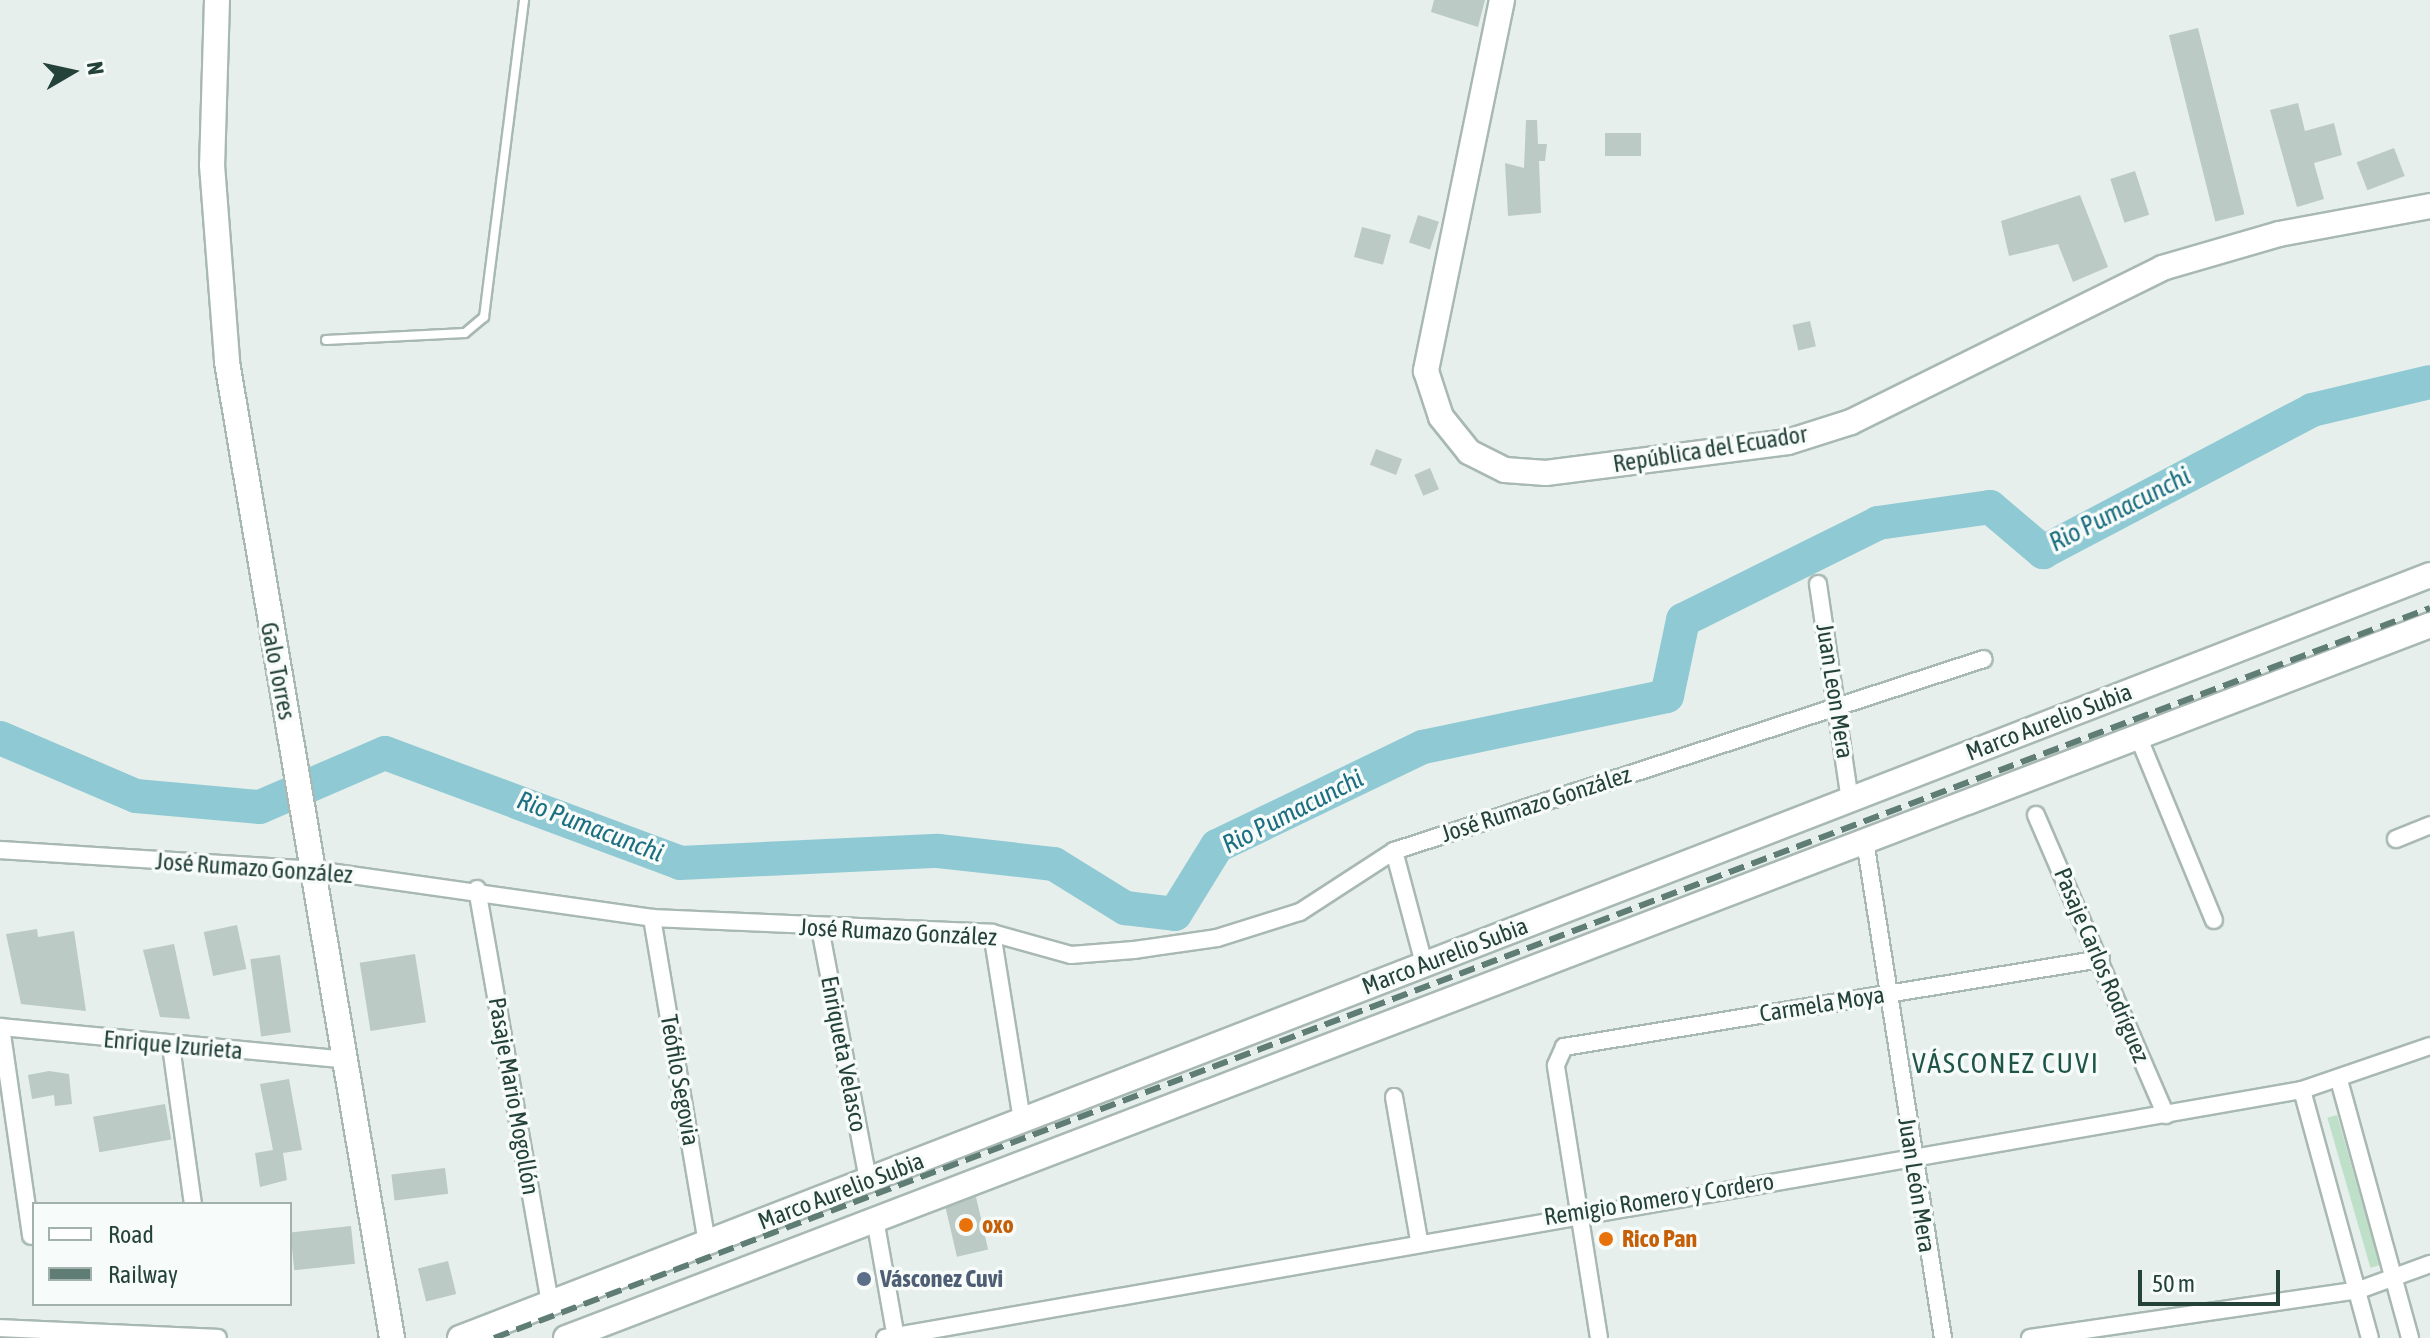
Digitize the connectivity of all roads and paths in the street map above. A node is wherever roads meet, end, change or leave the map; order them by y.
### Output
1 (217, 0) edge
2 (524, 0) edge
3 (1502, 0) edge
4 (2430, 206) edge
5 (326, 340) dead end
6 (2430, 575) edge
7 (1818, 584) dead end
8 (2430, 625) edge
9 (1984, 659) dead end
10 (1838, 705) junction
11 (2138, 736) junction
12 (1850, 800) junction
13 (2036, 815) dead end
14 (2430, 825) edge
15 (2396, 839) dead end
16 (1865, 841) junction
17 (0, 850) edge
18 (1394, 851) junction
19 (316, 870) junction
20 (477, 889) junction
21 (652, 918) junction
22 (2214, 920) dead end
23 (820, 928) junction
24 (992, 933) junction
25 (2101, 959) junction
26 (1424, 964) junction
27 (1887, 994) junction
28 (0, 1027) edge
29 (171, 1046) junction
30 (2430, 1046) edge
31 (347, 1060) junction
32 (2339, 1080) junction
33 (2302, 1090) junction
34 (1394, 1097) dead end
35 (2166, 1115) junction
36 (1022, 1120) junction
37 (1912, 1158) junction
38 (868, 1180) junction
39 (193, 1202) edge
40 (1577, 1211) junction
41 (875, 1219) junction
42 (31, 1236) dead end
43 (1419, 1240) junction
44 (707, 1243) junction
45 (2430, 1264) edge
46 (2397, 1280) junction
47 (2359, 1290) junction
48 (550, 1303) junction
49 (0, 1328) edge
50 (892, 1336) edge
51 (218, 1338) edge
52 (392, 1338) edge
53 (460, 1338) edge
54 (566, 1338) edge
55 (1599, 1338) edge
56 (1943, 1338) edge
57 (2030, 1338) edge
58 (2370, 1338) edge
59 (2410, 1338) edge

1 - 19 main road, Galo Torres
2 - 5 lane
3 - 4 main road, República del Ecuador
6 - 12 main road, Marco Aurelio Subia
7 - 10 street, Juan Leon Mera
8 - 11 main road, Marco Aurelio Subia
9 - 10 street, José Rumazo González
10 - 12 street, Juan Leon Mera
10 - 18 street, José Rumazo González
11 - 16 main road, Marco Aurelio Subia
11 - 22 street
12 - 26 main road, Marco Aurelio Subia
13 - 25 street, Pasaje Carlos Rodríguez
14 - 15 street
16 - 27 street, Juan León Mera
16 - 41 main road, Marco Aurelio Subia
17 - 19 street, José Rumazo González
18 - 24 street, José Rumazo González
18 - 26 street
19 - 20 street, José Rumazo González
19 - 31 main road, Galo Torres
20 - 21 street, José Rumazo González
20 - 48 street, Pasaje Mario Mogollón
21 - 23 street, José Rumazo González
21 - 44 street, Teófilo Segovia
23 - 24 street, José Rumazo González
23 - 38 street, Enriqueta Velasco
24 - 36 street
25 - 27 street, Carmela Moya
25 - 35 street, Pasaje Carlos Rodríguez
26 - 36 main road, Marco Aurelio Subia
27 - 37 street, Juan León Mera
27 - 40 street, Carmela Moya
28 - 29 street, Enrique Izurieta
28 - 42 street
29 - 31 street, Enrique Izurieta
29 - 39 street
30 - 32 street, Remigio Romero y Cordero
31 - 52 main road, Galo Torres
32 - 33 street, Remigio Romero y Cordero
32 - 46 street
33 - 35 street, Remigio Romero y Cordero
33 - 47 street
34 - 43 street
35 - 37 street, Remigio Romero y Cordero
36 - 38 main road, Marco Aurelio Subia
37 - 40 street, Remigio Romero y Cordero
37 - 56 street, Juan León Mera
38 - 44 main road, Marco Aurelio Subia
40 - 43 street, Remigio Romero y Cordero
40 - 55 street
41 - 50 street
41 - 54 main road, Marco Aurelio Subia
43 - 50 street, Remigio Romero y Cordero
44 - 48 main road, Marco Aurelio Subia
45 - 46 street
46 - 47 street
46 - 59 street
47 - 57 street
47 - 58 street
48 - 53 main road, Marco Aurelio Subia
49 - 51 street

